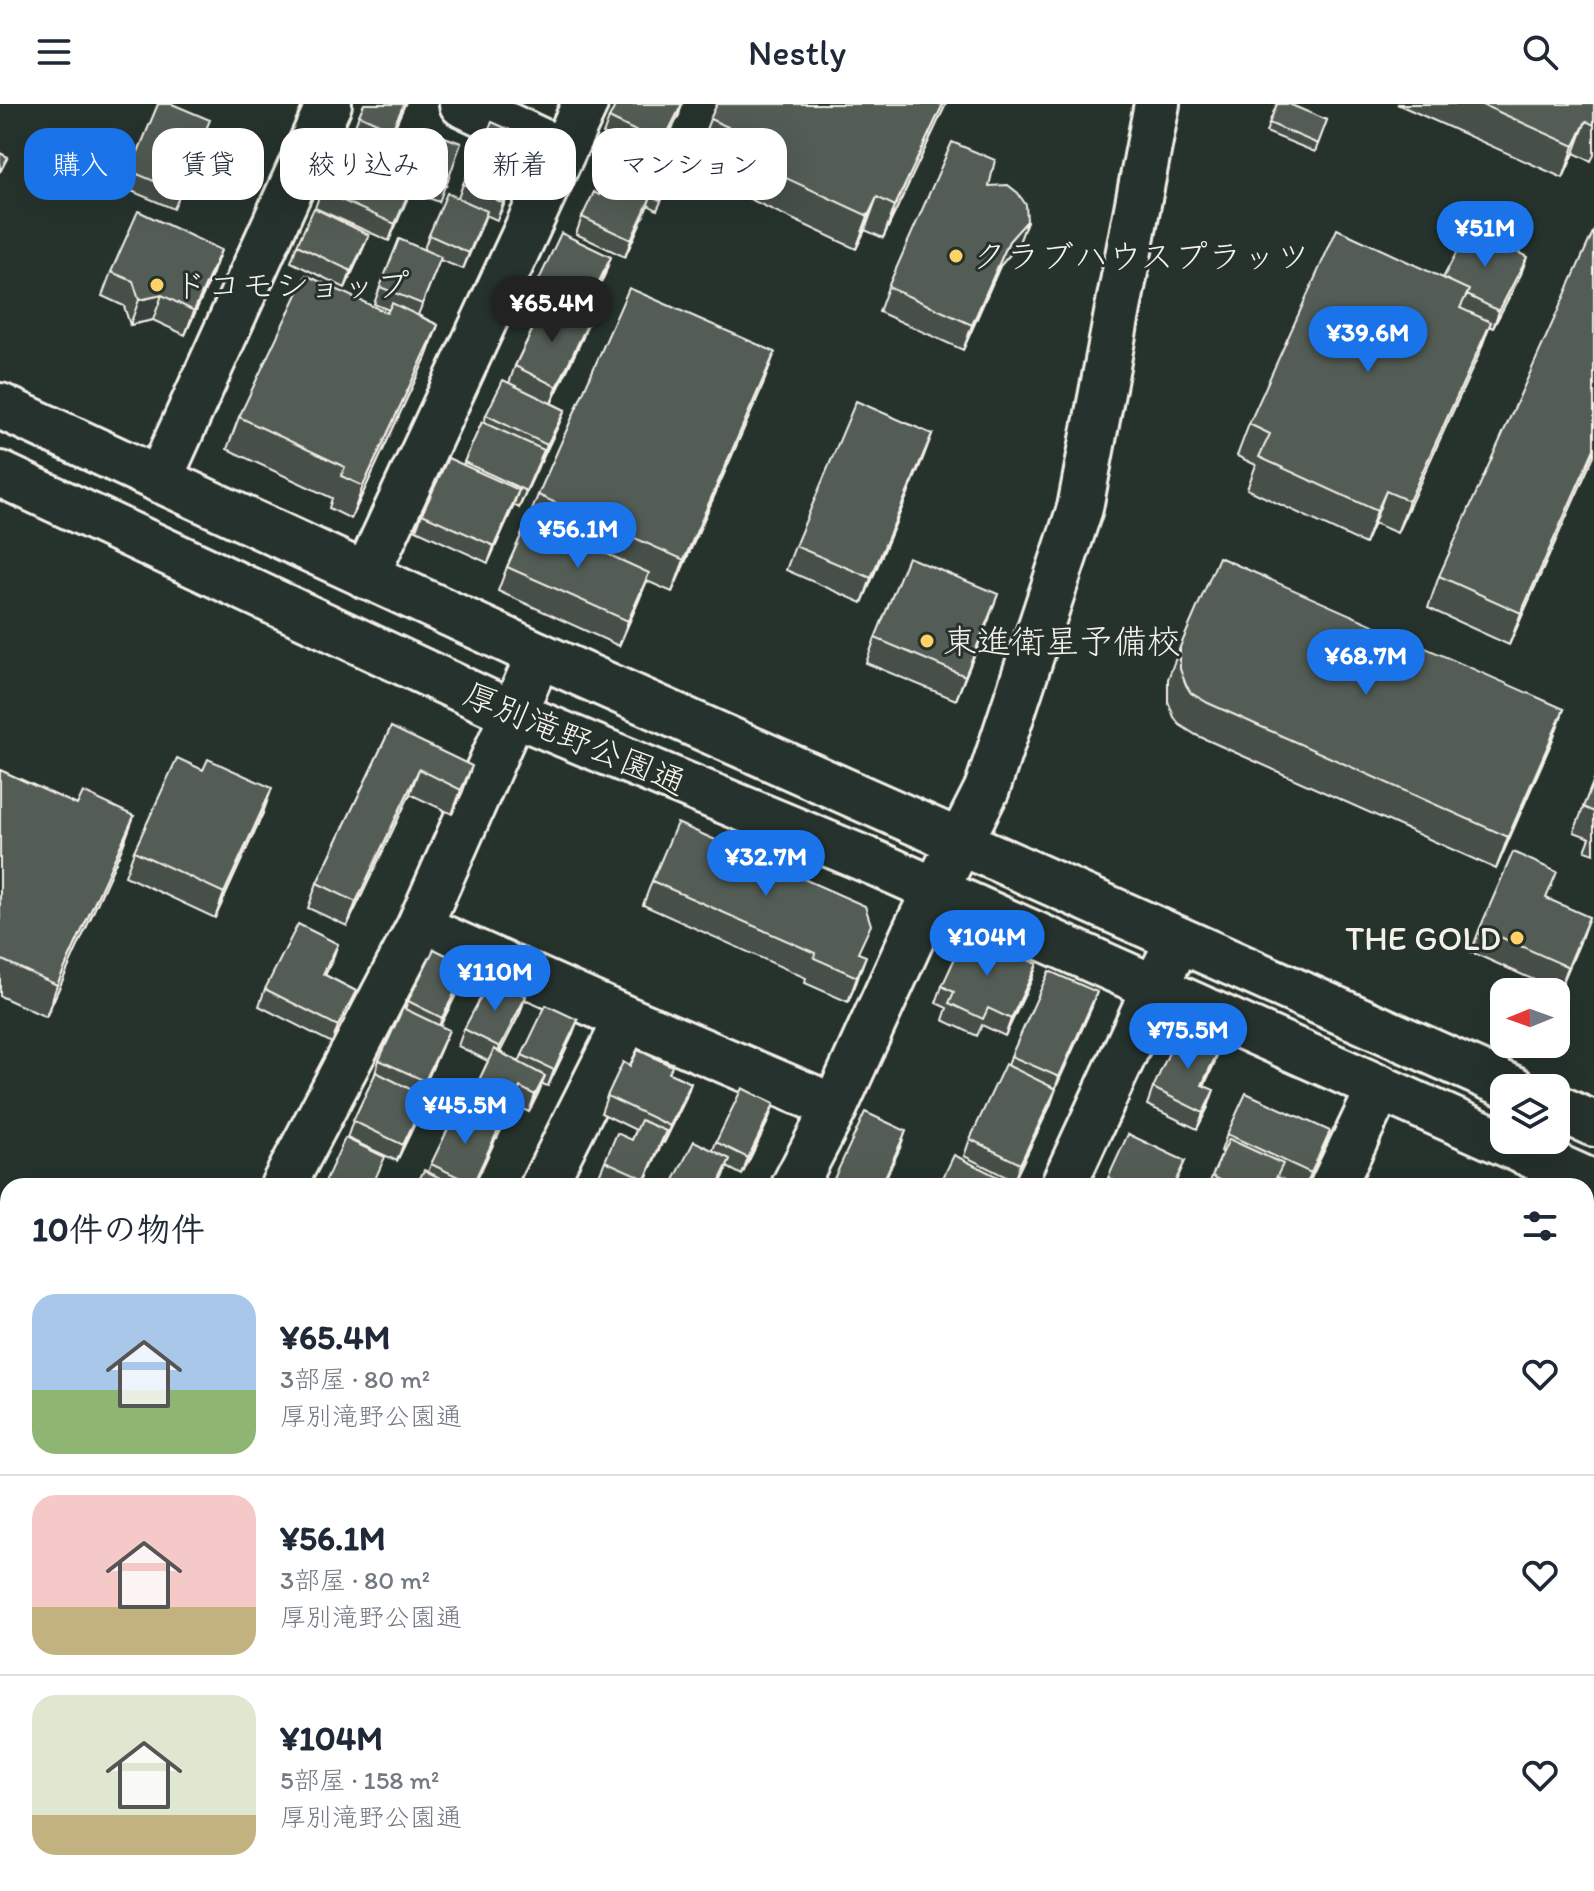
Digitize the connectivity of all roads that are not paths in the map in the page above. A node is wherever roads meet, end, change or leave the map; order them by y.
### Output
1 (329, 104) edge
2 (462, 104) edge
3 (585, 104) edge
4 (1157, 104) edge
5 (513, 128) edge
6 (573, 128) edge
7 (539, 200) edge
8 (0, 406) edge
9 (0, 474) edge
10 (159, 480) junction
11 (366, 576) junction
12 (539, 655) junction
13 (512, 713) junction
14 (960, 844) junction
15 (936, 891) junction
16 (419, 927) junction
17 (1179, 940) junction
18 (1155, 987) junction
19 (627, 1019) junction
20 (1490, 1078) edge
21 (1380, 1087) junction
22 (835, 1107) junction
23 (1570, 1113) edge
24 (1594, 1124) edge
25 (287, 1178) edge
26 (547, 1178) edge
27 (798, 1178) edge
28 (1067, 1178) edge
29 (1337, 1178) edge
30 (1583, 1178) edge

1 - 10 street
2 - 5 street
3 - 6 street
4 - 14 street
7 - 11 street
8 - 10 street, 厚別滝野公園通
9 - 13 street, 厚別滝野公園通
10 - 11 street, 厚別滝野公園通
11 - 12 street, 厚別滝野公園通
12 - 13 street
12 - 14 street, 厚別滝野公園通
13 - 15 street, 厚別滝野公園通
13 - 16 street
14 - 15 street
14 - 17 street, 厚別滝野公園通
15 - 18 street, 厚別滝野公園通
15 - 22 street
16 - 19 street
16 - 25 street
17 - 18 street
17 - 20 street, 厚別滝野公園通
18 - 21 street, 厚別滝野公園通
18 - 28 street
19 - 22 street
19 - 26 street
21 - 29 street
21 - 30 street, 厚別滝野公園通
22 - 27 street
23 - 24 street

